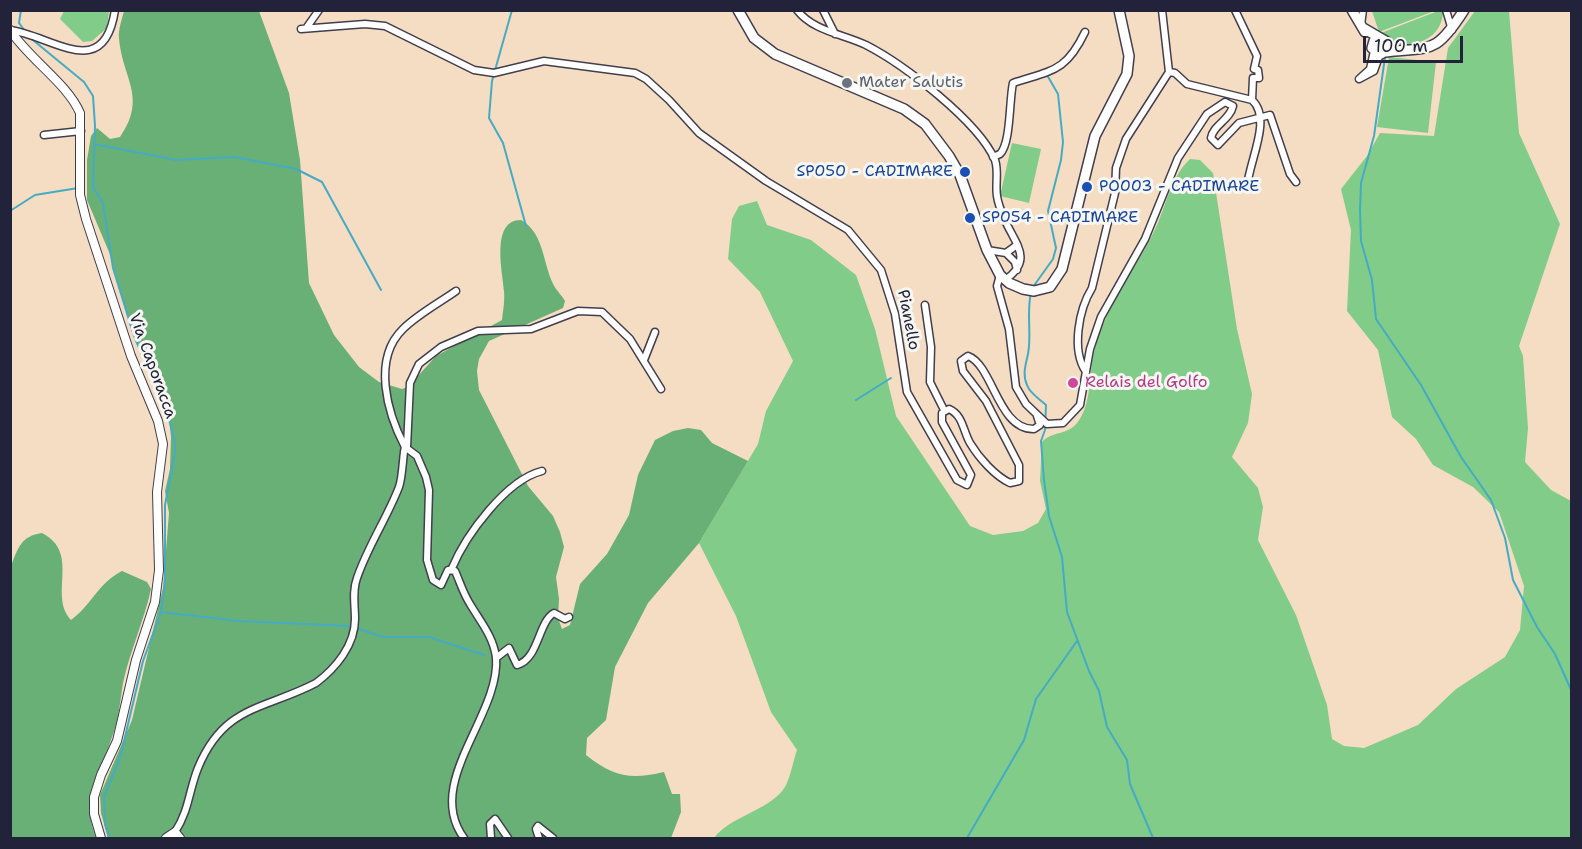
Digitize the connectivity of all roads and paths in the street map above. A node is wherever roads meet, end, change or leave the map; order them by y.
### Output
1 (115, 10) edge
2 (319, 10) edge
3 (738, 10) edge
4 (797, 10) edge
5 (824, 10) edge
6 (1119, 10) edge
7 (1162, 10) edge
8 (1235, 10) edge
9 (1352, 10) edge
10 (1363, 10) edge
11 (1446, 10) edge
12 (1464, 10) edge
13 (1362, 27) junction
14 (10, 30) edge
15 (1452, 30) junction
16 (1085, 32) dead end
17 (835, 34) junction
18 (1169, 72) junction
19 (1252, 100) junction
20 (1260, 116) junction
21 (81, 131) junction
22 (44, 135) dead end
23 (993, 157) junction
24 (1296, 182) dead end
25 (1247, 188) dead end
26 (1017, 245) junction
27 (987, 250) junction
28 (1006, 253) junction
29 (1017, 270) junction
30 (1002, 278) junction
31 (456, 291) dead end
32 (925, 305) dead end
33 (655, 332) dead end
34 (644, 360) junction
35 (1086, 372) junction
36 (661, 389) dead end
37 (944, 410) junction
38 (1037, 416) junction
39 (406, 447) junction
40 (542, 471) dead end
41 (452, 568) junction
42 (569, 617) dead end
43 (496, 658) junction
44 (177, 835) edge
45 (101, 838) edge
46 (166, 838) edge
47 (464, 838) edge
48 (491, 838) edge
49 (508, 838) edge
50 (539, 838) edge
51 (553, 838) edge

1 - 14 street
2 - 37 street, Pianello
3 - 27 main road
4 - 17 street
5 - 17 street
6 - 30 main road
7 - 18 street
8 - 19 street
9 - 13 main road
10 - 13 street
11 - 15 street
12 - 15 main road
13 - 15 main road
14 - 21 street, Via Caporacca
16 - 23 street
17 - 23 street
18 - 19 street
18 - 35 street
19 - 20 street
20 - 24 street
20 - 25 street
20 - 35 street
21 - 22 street
21 - 45 street, Via Caporacca
23 - 26 street
26 - 28 street
26 - 29 street
27 - 28 street
27 - 30 main road
28 - 29 street
29 - 30 street
30 - 38 street
31 - 39 street
32 - 37 street
33 - 34 street
34 - 36 street
34 - 39 street
35 - 38 street
37 - 38 street
39 - 41 street
39 - 44 street
40 - 41 street
41 - 43 street
42 - 43 street
43 - 47 street
44 - 46 street
48 - 49 street
50 - 51 street

